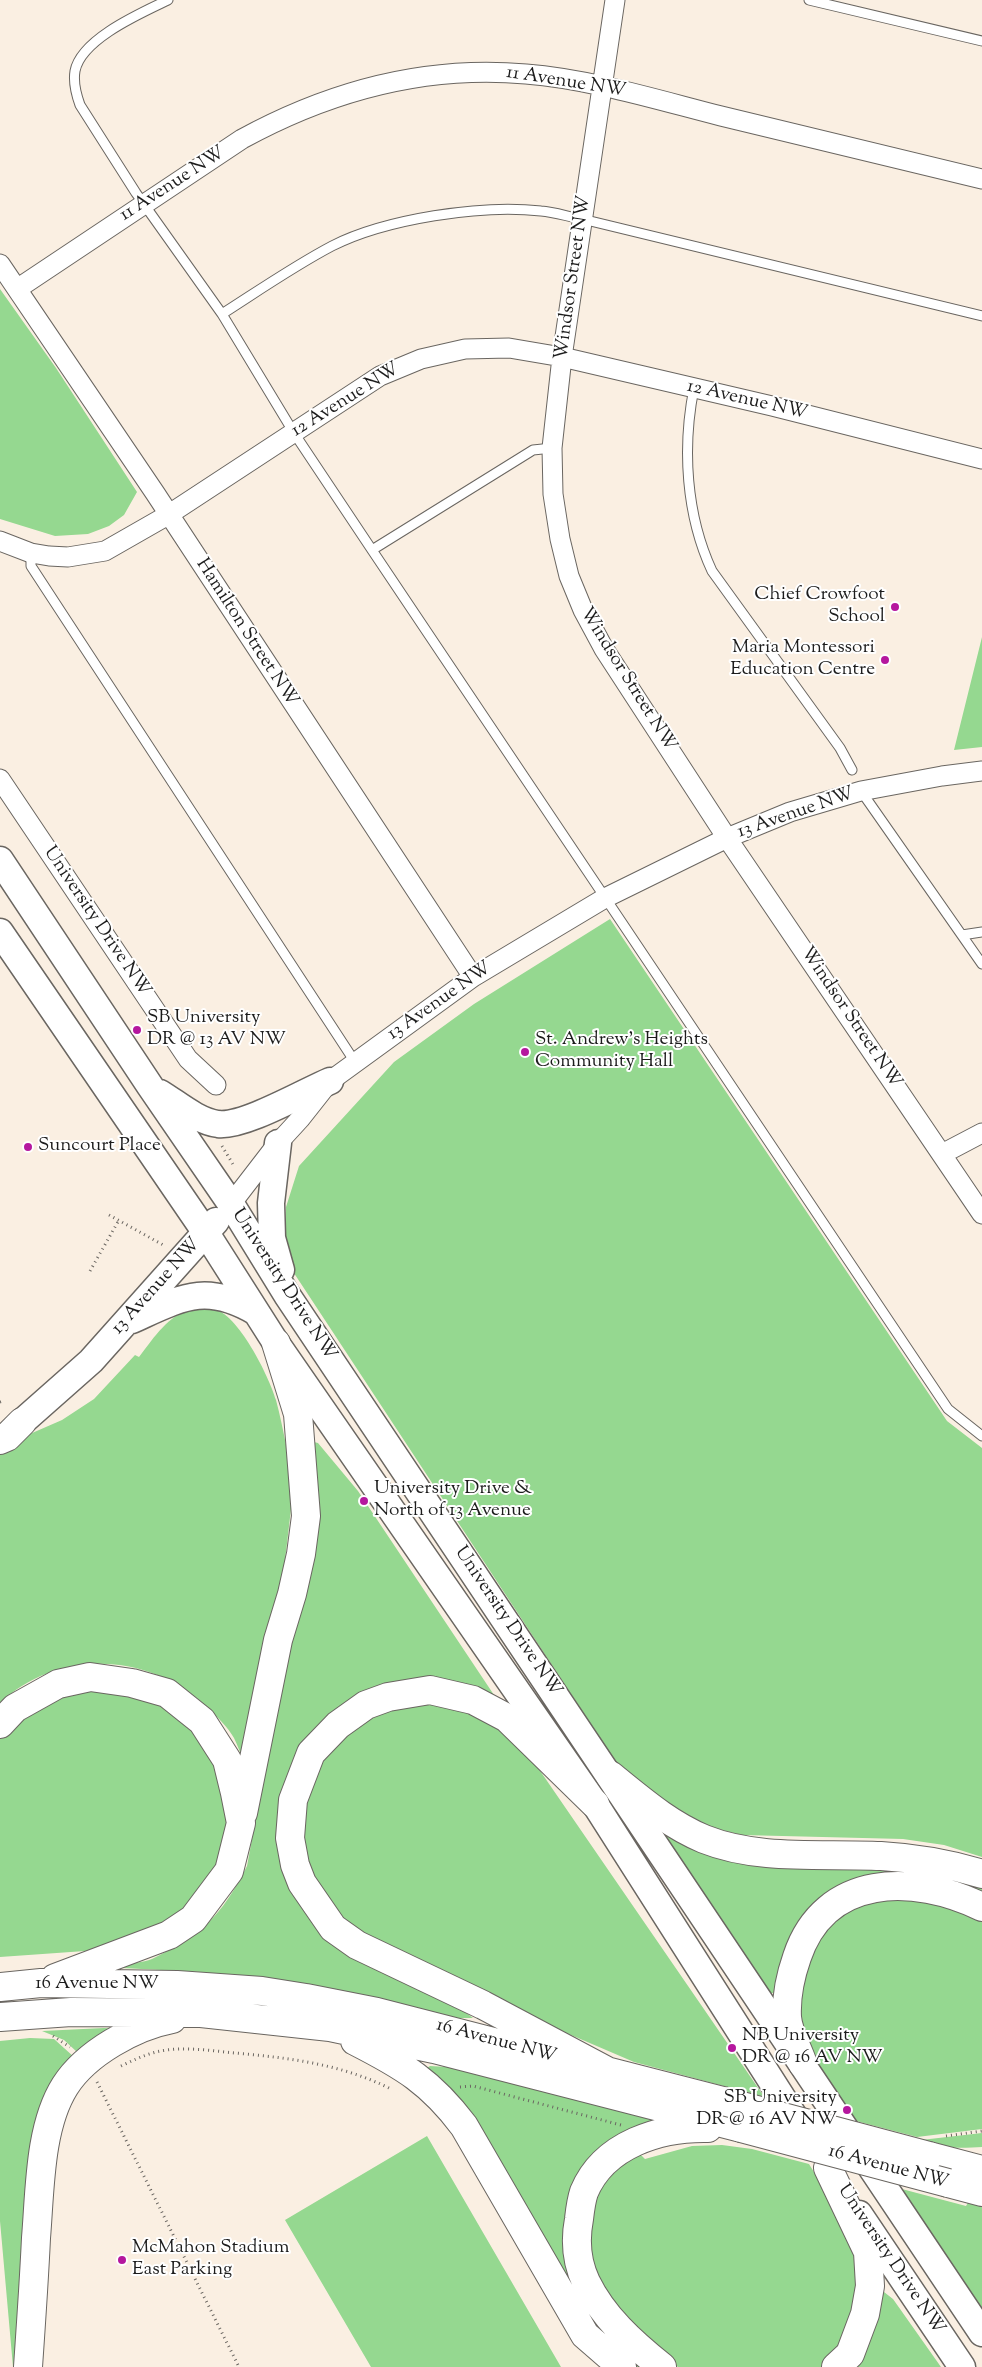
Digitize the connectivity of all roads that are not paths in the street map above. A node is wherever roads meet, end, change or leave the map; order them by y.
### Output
1 (168, 0) edge
2 (615, 0) edge
3 (809, 0) edge
4 (982, 41) edge
5 (602, 87) junction
6 (982, 179) edge
7 (144, 203) junction
8 (582, 219) junction
9 (0, 264) edge
10 (17, 289) junction
11 (222, 314) junction
12 (982, 316) edge
13 (562, 357) junction
14 (694, 388) junction
15 (294, 433) junction
16 (552, 448) junction
17 (982, 458) edge
18 (168, 515) junction
19 (0, 541) edge
20 (372, 550) junction
21 (31, 553) junction
22 (852, 770) dead end
23 (982, 771) edge
24 (0, 779) edge
25 (861, 791) junction
26 (728, 838) junction
27 (0, 860) edge
28 (605, 898) junction
29 (0, 932) edge
30 (982, 932) edge
31 (962, 935) junction
32 (982, 964) edge
33 (473, 977) junction
34 (354, 1062) junction
35 (330, 1081) junction
36 (216, 1085) dead end
37 (150, 1086) junction
38 (982, 1132) edge
39 (278, 1142) junction
40 (942, 1154) junction
41 (231, 1204) junction
42 (982, 1214) edge
43 (206, 1233) junction
44 (287, 1295) junction
45 (257, 1313) junction
46 (124, 1323) junction
47 (276, 1342) junction
48 (22, 1422) joint
49 (982, 1436) edge
50 (0, 1440) edge
51 (0, 1724) edge
52 (610, 1775) junction
53 (595, 1804) junction
54 (241, 1823) junction
55 (982, 1874) edge
56 (982, 1907) edge
57 (20, 1985) edge
58 (201, 2013) junction
59 (10, 2016) edge
60 (330, 2027) junction
61 (803, 2064) junction
62 (610, 2072) junction
63 (741, 2128) junction
64 (935, 2146) junction
65 (982, 2153) edge
66 (828, 2168) junction
67 (982, 2170) edge
68 (982, 2192) edge
69 (982, 2333) edge
70 (28, 2367) edge
71 (622, 2367) edge
72 (662, 2367) edge
73 (836, 2367) edge
74 (962, 2367) edge

1 - 7 lane
2 - 5 street, Windsor Street NW
3 - 4 lane
5 - 6 street, 11 Avenue NW
5 - 7 street, 11 Avenue NW
5 - 8 street, Windsor Street NW
7 - 10 street, 11 Avenue NW
7 - 11 lane
8 - 11 lane
8 - 12 lane
8 - 13 street, Windsor Street NW
9 - 10 street, Hamilton Street NW
10 - 18 street, Hamilton Street NW
11 - 15 lane
13 - 14 street, 12 Avenue NW
13 - 15 street, 12 Avenue NW
13 - 16 street, Windsor Street NW
14 - 17 street, 12 Avenue NW
14 - 22 lane
15 - 18 street, 12 Avenue NW
15 - 20 lane
16 - 20 lane
16 - 26 street, Windsor Street NW
18 - 21 street, 12 Avenue NW
18 - 33 street, Hamilton Street NW
19 - 21 street, 12 Avenue NW
20 - 28 lane
21 - 34 lane
23 - 25 street, 13 Avenue NW
24 - 36 street, University Drive NW
25 - 26 street, 13 Avenue NW
25 - 31 lane
26 - 28 street, 13 Avenue NW
26 - 40 street, Windsor Street NW
27 - 37 street, University Drive NW
28 - 33 street, 13 Avenue NW
28 - 49 lane
29 - 43 street, University Drive NW
30 - 31 lane
31 - 32 lane
33 - 34 street, 13 Avenue NW
34 - 35 street, 13 Avenue NW
35 - 37 street
35 - 39 street, 13 Avenue NW
37 - 41 street, University Drive NW
38 - 40 street
39 - 41 street, 13 Avenue NW
39 - 44 street
40 - 42 street, Windsor Street NW
41 - 43 street, 13 Avenue NW
41 - 44 street, University Drive NW
43 - 45 street, University Drive NW
43 - 46 street, 13 Avenue NW
44 - 52 street, University Drive NW
45 - 46 street
45 - 47 street, University Drive NW
46 - 48 street, 13 Avenue NW
47 - 53 street, University Drive NW
47 - 54 highway
48 - 50 highway
51 - 54 highway
52 - 55 highway
52 - 61 street, University Drive NW
53 - 62 highway
53 - 66 street, University Drive NW
54 - 57 highway
56 - 61 highway
57 - 62 highway, 16 Avenue NW
58 - 59 highway, 16 Avenue NW
58 - 60 highway, 16 Avenue NW
58 - 70 highway
60 - 63 highway, 16 Avenue NW
60 - 71 highway
61 - 69 street, University Drive NW
62 - 64 highway, 16 Avenue NW, bridge
63 - 68 highway, 16 Avenue NW, bridge
63 - 72 highway
64 - 65 highway
64 - 67 highway, 16 Avenue NW
66 - 73 highway
66 - 74 street, University Drive NW

